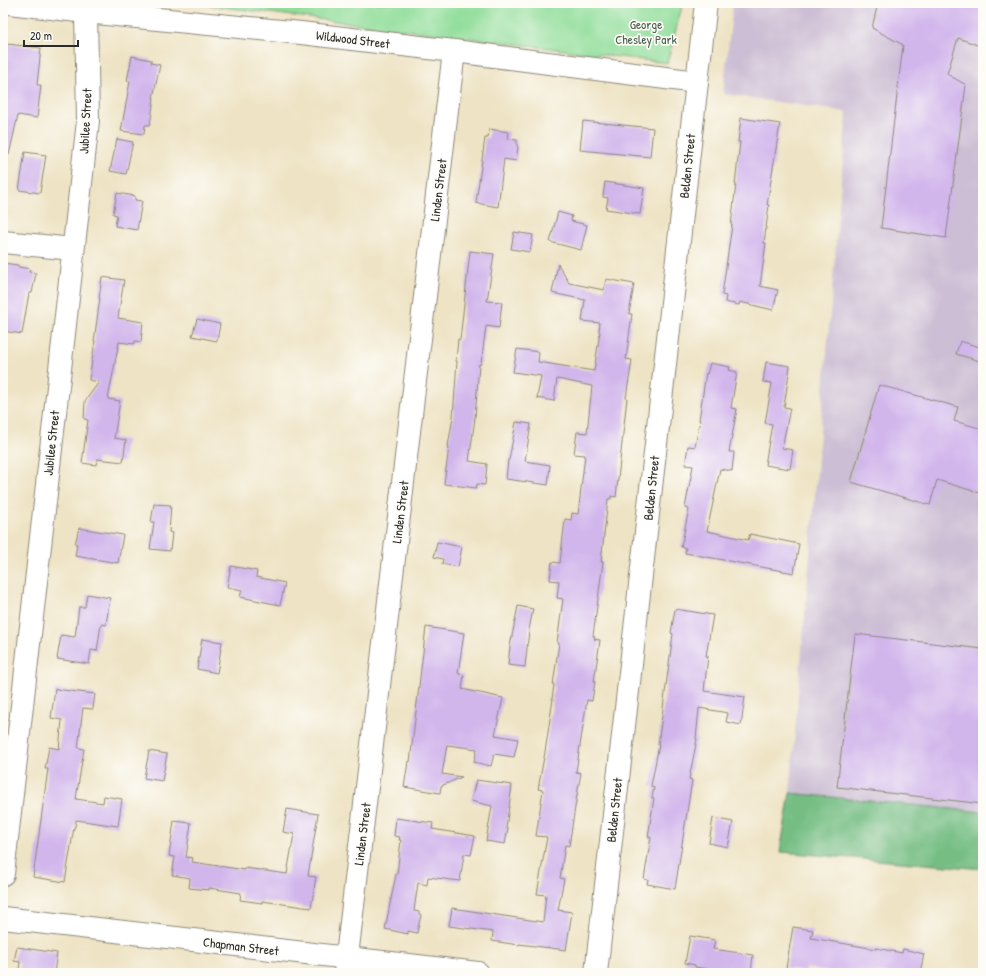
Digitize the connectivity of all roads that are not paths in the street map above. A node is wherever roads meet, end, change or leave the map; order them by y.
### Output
1 (9, 3) edge
2 (706, 3) edge
3 (86, 12) junction
4 (454, 51) junction
5 (697, 82) junction
6 (3, 242) edge
7 (73, 249) junction
8 (3, 874) edge
9 (3, 918) edge
10 (346, 966) edge
11 (478, 973) edge
12 (596, 973) edge

1 - 3 street, Wildwood Street
2 - 5 street, Belden Street
3 - 4 street, Wildwood Street
3 - 7 street, Jubilee Street
4 - 5 street, Wildwood Street
4 - 10 street, Linden Street
5 - 12 street, Belden Street
6 - 7 street
7 - 8 street, Jubilee Street
9 - 10 street, Chapman Street
10 - 11 street, Chapman Street

